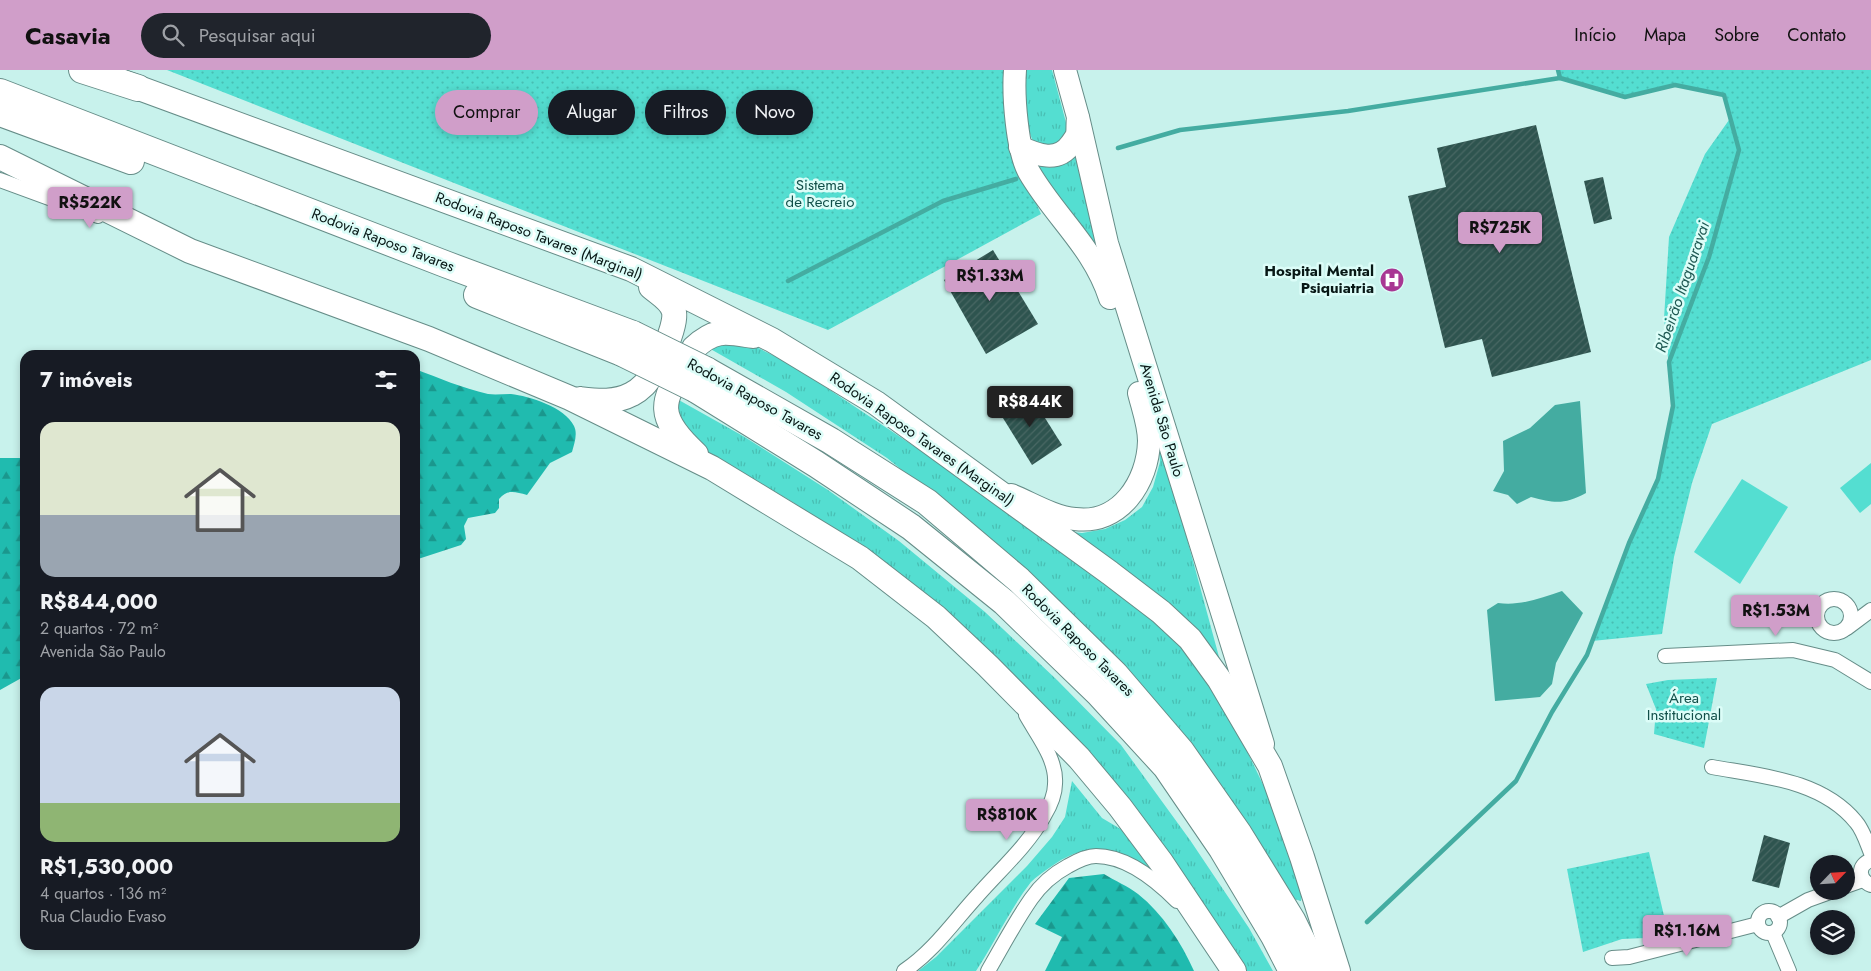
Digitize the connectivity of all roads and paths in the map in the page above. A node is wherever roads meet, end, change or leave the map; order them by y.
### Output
1 (82, 70) edge
2 (93, 70) edge
3 (1015, 70) edge
4 (1065, 70) edge
5 (138, 88) junction
6 (0, 92) edge
7 (0, 113) edge
8 (1078, 116) junction
9 (1020, 147) junction
10 (0, 158) edge
11 (0, 180) edge
12 (190, 251) junction
13 (631, 269) junction
14 (772, 340) junction
15 (627, 344) junction
16 (700, 379) junction
17 (570, 398) junction
18 (712, 468) junction
19 (992, 486) junction
20 (1851, 610) junction
21 (1869, 612) edge
22 (1847, 628) junction
23 (1665, 656) dead end
24 (1871, 682) edge
25 (1014, 692) junction
26 (1270, 766) junction
27 (1712, 767) dead end
28 (1871, 853) edge
29 (1871, 860) edge
30 (1867, 883) edge
31 (1810, 899) edge
32 (1778, 917) junction
33 (1758, 924) junction
34 (1208, 930) junction
35 (1773, 933) junction
36 (1612, 958) dead end
37 (904, 971) edge
38 (988, 971) edge
39 (1234, 971) edge
40 (1292, 971) edge
41 (1317, 971) edge
42 (1338, 971) edge
43 (1790, 971) edge

1 - 5 highway
2 - 5 highway, Rodovia Raposo Tavares (Marginal)
3 - 9 main road, Avenida São Paulo
4 - 8 main road, Avenida São Paulo
5 - 13 highway, Rodovia Raposo Tavares (Marginal)
6 - 15 highway, Rodovia Raposo Tavares
7 - 15 highway, Rodovia Raposo Tavares
8 - 9 main road
8 - 26 main road, Avenida São Paulo
9 - 19 main road, Avenida São Paulo
10 - 12 highway
11 - 12 street
12 - 17 highway
13 - 14 highway, Rodovia Raposo Tavares (Marginal)
13 - 17 highway
14 - 18 highway
14 - 19 highway, Rodovia Raposo Tavares (Marginal)
15 - 16 highway, Rodovia Raposo Tavares, bridge
16 - 40 highway, Rodovia Raposo Tavares
16 - 41 highway, Rodovia Raposo Tavares
17 - 18 highway
18 - 25 highway
19 - 26 highway, Rodovia Raposo Tavares (Marginal)
20 - 21 street
20 - 22 street
20 - 22 street
21 - 22 street
23 - 24 street
25 - 34 highway
25 - 37 street
26 - 42 highway, Rodovia Raposo Tavares (Marginal)
27 - 28 street
29 - 30 street
31 - 32 street
32 - 33 street
32 - 35 street
33 - 35 street
33 - 36 street
34 - 38 street
34 - 39 highway
35 - 43 street

